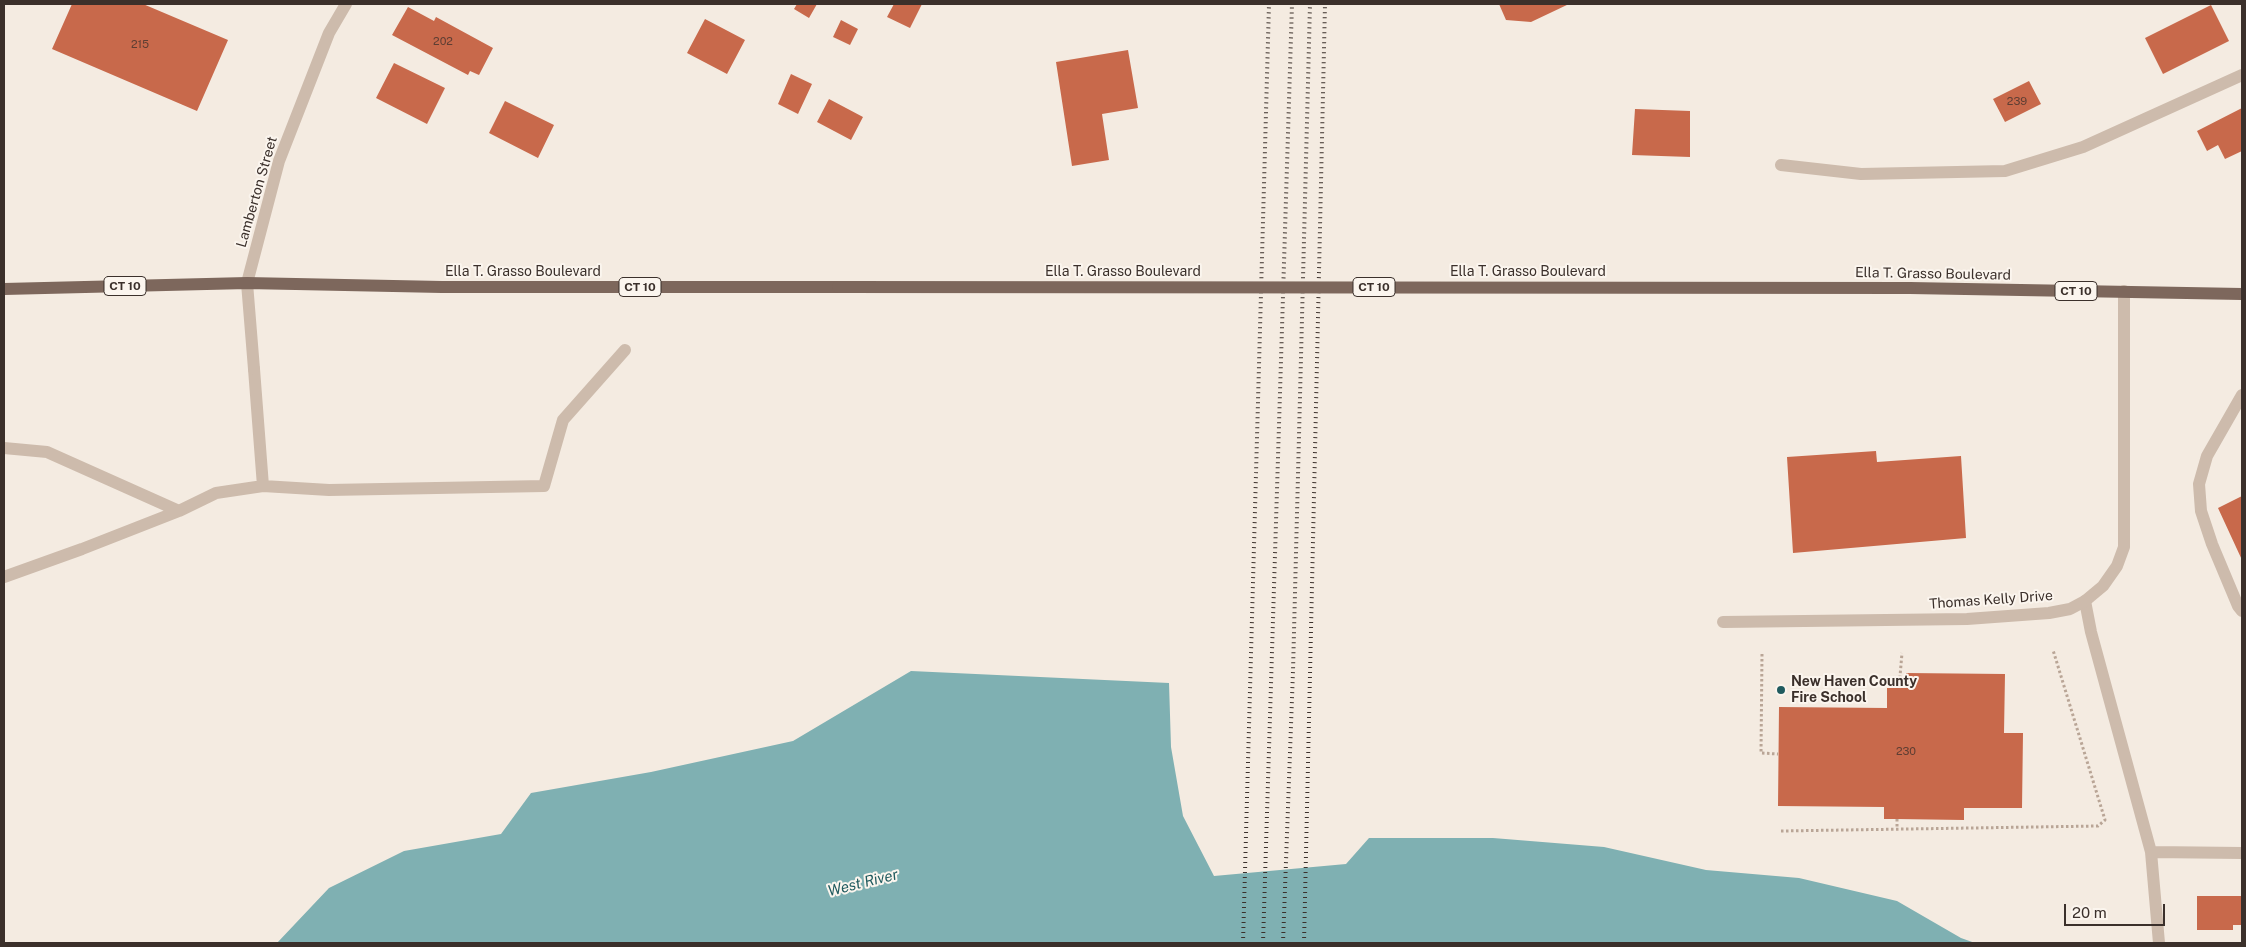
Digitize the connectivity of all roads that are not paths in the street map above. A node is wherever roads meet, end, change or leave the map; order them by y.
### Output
1 (346, 4) edge
2 (2242, 75) edge
3 (1781, 164) dead end
4 (247, 283) junction
5 (4, 289) edge
6 (2124, 291) junction
7 (2242, 294) edge
8 (625, 350) dead end
9 (2242, 395) edge
10 (4, 448) edge
11 (263, 486) junction
12 (179, 510) junction
13 (4, 576) edge
14 (2085, 601) junction
15 (2242, 611) edge
16 (1723, 622) dead end
17 (2150, 852) junction
18 (2242, 853) edge
19 (2159, 943) edge

1 - 4 street, Lamberton Street
2 - 3 street
4 - 5 main road, Ella T. Grasso Boulevard / CT 10
4 - 6 main road, Ella T. Grasso Boulevard / CT 10, bridge
4 - 11 street, Lamberton Street
6 - 7 main road, Ella T. Grasso Boulevard / CT 10
6 - 14 street, Thomas Kelly Drive
8 - 11 street
9 - 15 street
10 - 12 street
11 - 12 street
12 - 13 street
14 - 16 street, Thomas Kelly Drive
14 - 17 street
17 - 18 street
17 - 19 street

